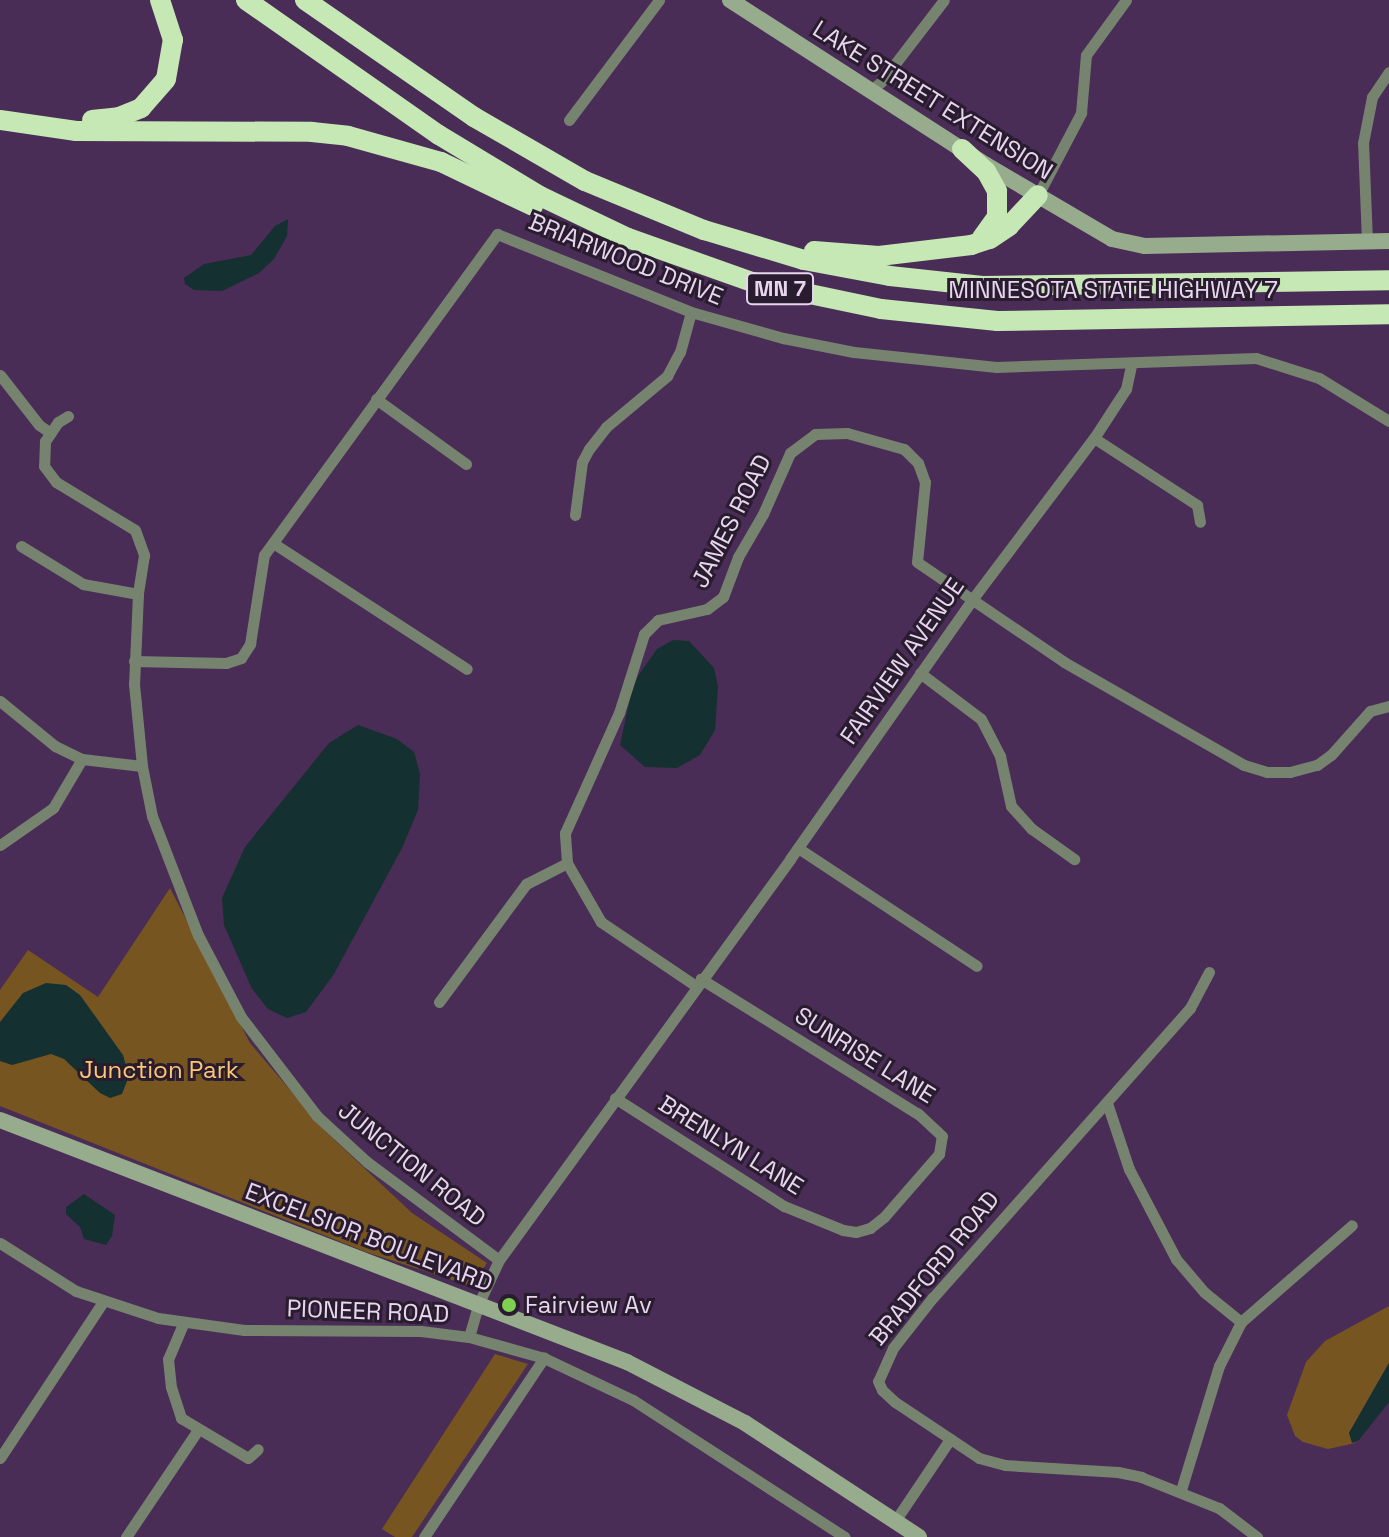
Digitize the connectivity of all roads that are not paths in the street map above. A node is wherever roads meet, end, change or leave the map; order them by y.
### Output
1 (160, 0) edge
2 (246, 0) edge
3 (305, 0) edge
4 (659, 0) edge
5 (730, 0) edge
6 (944, 0) edge
7 (1126, 0) edge
8 (1389, 72) edge
9 (871, 90) junction
10 (0, 109) edge
11 (0, 120) edge
12 (569, 120) dead end
13 (962, 149) junction
14 (1038, 195) junction
15 (704, 230) junction
16 (1367, 241) junction
17 (1389, 241) edge
18 (971, 245) junction
19 (692, 263) junction
20 (1389, 280) edge
21 (691, 312) junction
22 (1389, 314) edge
23 (1131, 365) junction
24 (0, 375) edge
25 (376, 399) junction
26 (68, 416) dead end
27 (1389, 421) edge
28 (51, 433) junction
29 (1094, 438) junction
30 (466, 464) dead end
31 (575, 515) dead end
32 (1200, 522) dead end
33 (273, 543) junction
34 (21, 546) dead end
35 (138, 594) junction
36 (971, 601) junction
37 (134, 661) junction
38 (467, 669) dead end
39 (920, 673) junction
40 (0, 701) edge
41 (1389, 706) edge
42 (82, 759) junction
43 (142, 766) junction
44 (0, 845) edge
45 (798, 848) junction
46 (1074, 859) dead end
47 (567, 863) junction
48 (977, 966) dead end
49 (1209, 972) dead end
50 (699, 982) junction
51 (439, 1002) dead end
52 (615, 1098) junction
53 (1107, 1103) junction
54 (0, 1120) edge
55 (1352, 1225) dead end
56 (826, 1226) joint
57 (0, 1243) edge
58 (499, 1260) junction
59 (103, 1302) junction
60 (478, 1305) junction
61 (1241, 1322) junction
62 (183, 1324) junction
63 (469, 1337) junction
64 (544, 1358) junction
65 (198, 1430) junction
66 (950, 1439) junction
67 (258, 1449) dead end
68 (0, 1458) edge
69 (1181, 1490) junction
70 (895, 1521) junction
71 (126, 1537) edge
72 (424, 1537) edge
73 (845, 1537) edge
74 (919, 1537) edge
75 (1257, 1537) edge

1 - 10 highway
2 - 19 highway, MINNESOTA STATE HIGHWAY 7 / MN 7
3 - 15 highway, MINNESOTA STATE HIGHWAY 7 / MN 7
4 - 12 street
5 - 9 main road, LAKE STREET EXTENSION
6 - 9 street
7 - 14 street
8 - 16 street
9 - 13 main road, LAKE STREET EXTENSION
11 - 19 highway
13 - 14 main road, LAKE STREET EXTENSION
13 - 18 highway
14 - 16 main road, LAKE STREET EXTENSION
14 - 18 highway
15 - 18 highway
15 - 20 highway, MINNESOTA STATE HIGHWAY 7 / MN 7
16 - 17 main road
19 - 22 highway, MINNESOTA STATE HIGHWAY 7 / MN 7
21 - 23 street, BRIARWOOD DRIVE
21 - 25 street, BRIARWOOD DRIVE
21 - 31 street
23 - 27 street, BRIARWOOD DRIVE
23 - 29 street, FAIRVIEW AVENUE
24 - 28 street
25 - 30 street
25 - 33 street, BRIARWOOD DRIVE
26 - 28 street
28 - 35 street, JUNCTION ROAD
29 - 32 street
29 - 36 street, FAIRVIEW AVENUE
33 - 37 street, BRIARWOOD DRIVE
33 - 38 street
34 - 35 street
35 - 37 street, JUNCTION ROAD
36 - 39 street, FAIRVIEW AVENUE
36 - 41 street, JAMES ROAD
36 - 47 street, JAMES ROAD
37 - 43 street, JUNCTION ROAD
39 - 45 street, FAIRVIEW AVENUE
39 - 46 street
40 - 42 street
42 - 43 street
42 - 44 street
43 - 58 street, JUNCTION ROAD
45 - 48 street
45 - 50 street, FAIRVIEW AVENUE
47 - 50 street, SUNRISE LANE
47 - 51 street
49 - 53 street, BRADFORD ROAD
50 - 52 street, FAIRVIEW AVENUE
50 - 56 street, SUNRISE LANE
52 - 56 street, BRENLYN LANE
52 - 58 street, FAIRVIEW AVENUE
53 - 61 street
53 - 66 street, BRADFORD ROAD
54 - 60 main road, EXCELSIOR BOULEVARD
55 - 61 street
57 - 59 street, PIONEER ROAD
58 - 60 street, FAIRVIEW AVENUE
59 - 62 street, PIONEER ROAD
59 - 68 street
60 - 63 street, FAIRVIEW AVENUE
60 - 70 main road, EXCELSIOR BOULEVARD
61 - 69 street
62 - 63 street, PIONEER ROAD
62 - 65 street
63 - 64 street, PIONEER ROAD
64 - 72 street
64 - 73 street, PIONEER ROAD
65 - 67 street
65 - 71 street
66 - 69 street, BRADFORD ROAD
66 - 70 street
69 - 75 street, BRADFORD ROAD
70 - 74 main road, EXCELSIOR BOULEVARD

